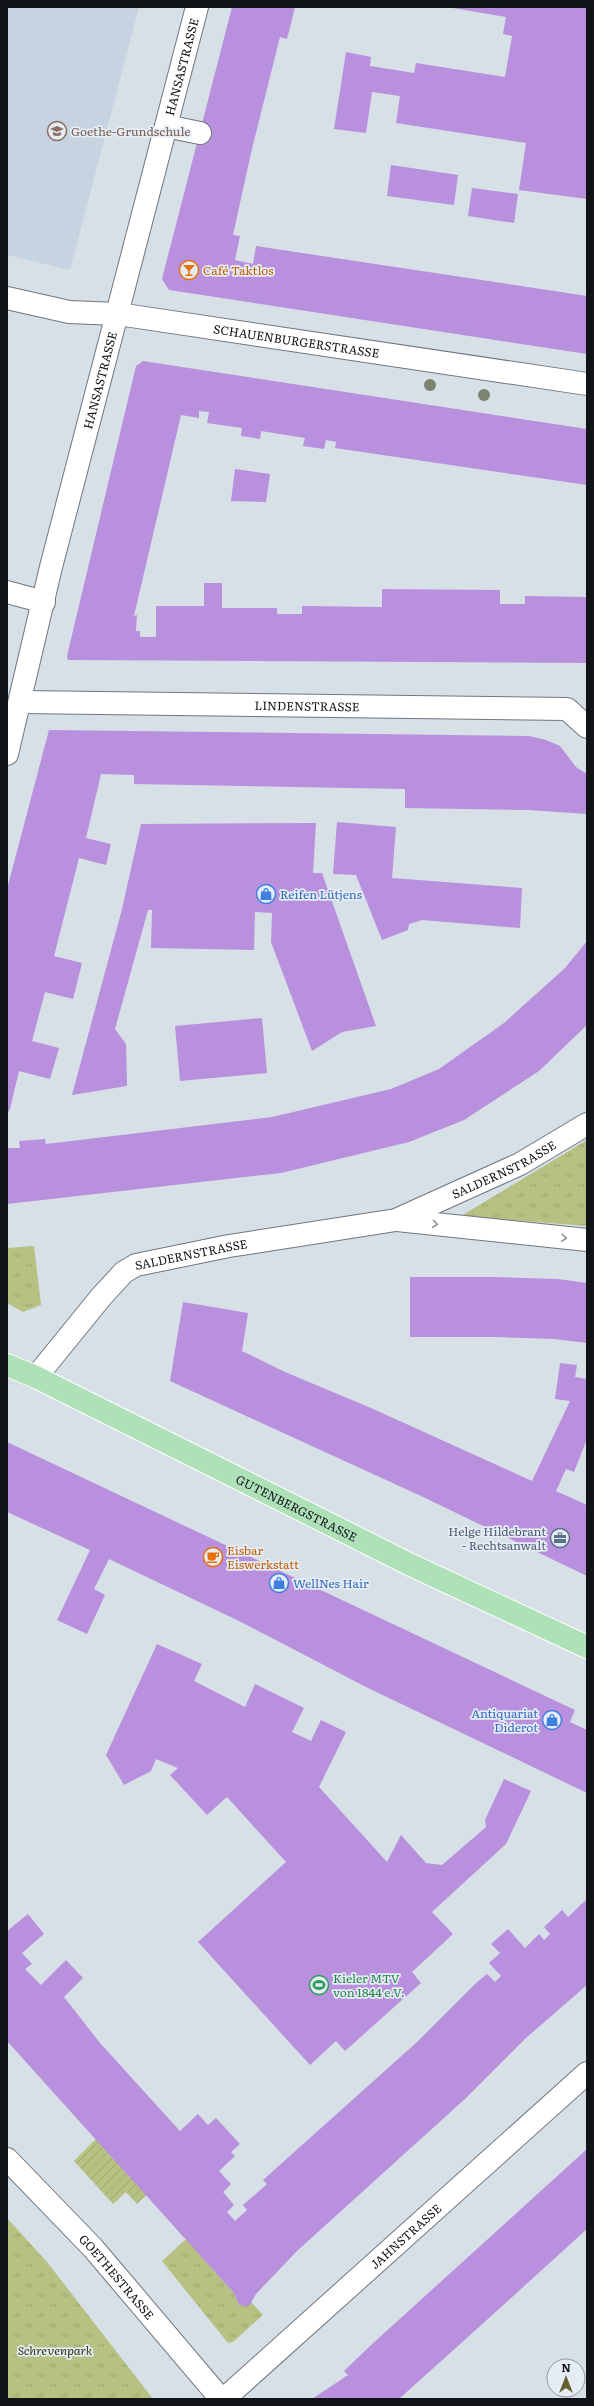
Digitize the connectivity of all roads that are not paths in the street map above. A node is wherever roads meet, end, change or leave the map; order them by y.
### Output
1 (197, 7) edge
2 (166, 126) junction
3 (200, 133) dead end
4 (7, 298) edge
5 (118, 314) junction
6 (587, 384) edge
7 (7, 592) edge
8 (44, 602) junction
9 (21, 702) junction
10 (587, 727) edge
11 (7, 754) edge
12 (587, 1124) edge
13 (396, 1220) junction
14 (587, 1240) edge
15 (7, 1365) edge
16 (36, 1377) junction
17 (587, 1647) edge
18 (587, 2073) edge
19 (7, 2159) edge
20 (223, 2399) edge

1 - 2 street, HANSASTRASSE
2 - 3 street
2 - 5 street, HANSASTRASSE
4 - 5 street, SCHAUENBURGERSTRASSE
5 - 6 street, SCHAUENBURGERSTRASSE
5 - 8 street, HANSASTRASSE
7 - 8 street
8 - 9 street, HANSASTRASSE
9 - 10 street, LINDENSTRASSE
9 - 11 street, HANSASTRASSE
12 - 13 street, SALDERNSTRASSE
13 -> 14 street, SALDERNSTRASSE
13 - 16 street, SALDERNSTRASSE
15 - 16 main road, GUTENBERGSTRASSE
16 - 17 main road, GUTENBERGSTRASSE
18 - 20 street, JAHNSTRASSE
19 - 20 street, GOETHESTRASSE

